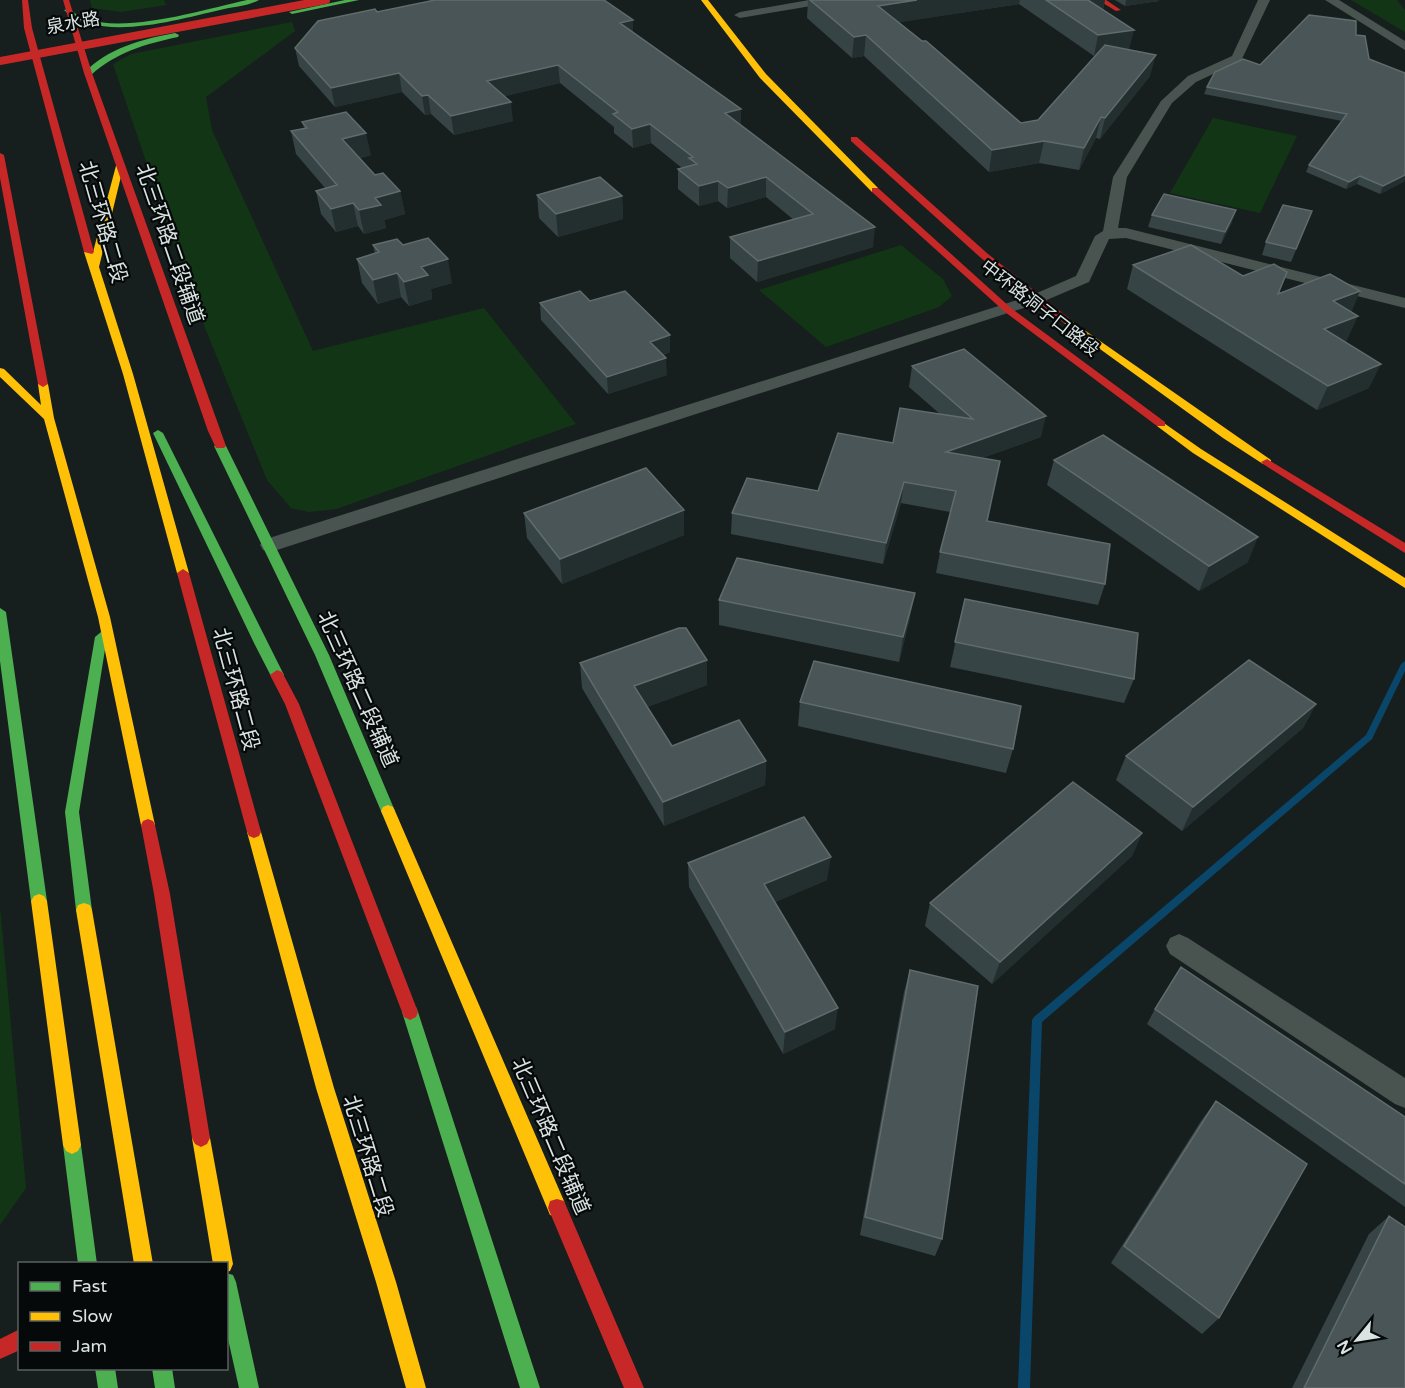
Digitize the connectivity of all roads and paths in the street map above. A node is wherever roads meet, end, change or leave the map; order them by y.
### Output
1 (25, 0) edge
2 (256, 0) edge
3 (294, 0) edge
4 (326, 0) edge
5 (356, 0) edge
6 (704, 0) edge
7 (729, 0) edge
8 (829, 0) edge
9 (1101, 0) edge
10 (1264, 0) edge
11 (1331, 0) edge
12 (66, 5) edge
13 (1118, 10) dead end
14 (740, 15) junction
15 (754, 32) dead end
16 (1405, 46) edge
17 (0, 55) edge
18 (0, 61) edge
19 (88, 73) junction
20 (842, 128) dead end
21 (0, 154) edge
22 (120, 164) junction
23 (1110, 233) junction
24 (93, 268) junction
25 (1036, 299) junction
26 (1405, 303) edge
27 (1008, 310) junction
28 (0, 371) edge
29 (128, 374) junction
30 (50, 418) junction
31 (270, 546) junction
32 (1405, 549) edge
33 (1405, 584) edge
34 (0, 612) edge
35 (104, 617) junction
36 (1179, 946) dead end
37 (1405, 1094) edge
38 (87, 1262) edge
39 (144, 1262) edge
40 (223, 1262) edge
41 (228, 1291) edge
42 (18, 1340) edge
43 (0, 1349) edge
44 (105, 1370) edge
45 (162, 1370) edge
46 (108, 1388) edge
47 (165, 1388) edge
48 (249, 1388) edge
49 (416, 1388) edge
50 (530, 1388) edge
51 (634, 1388) edge

1 - 24 main road, 北三环路二段
2 - 12 main road
3 - 17 main road, 泉水路
4 - 18 main road, bridge
5 - 19 main road
6 - 27 main road, 中环路洞子口路段
7 - 14 main road
8 - 14 street
9 - 13 main road
10 - 23 street
11 - 16 street
12 - 19 main road, 北三环路二段辅道
14 - 15 main road
19 - 22 main road, 北三环路二段辅道
20 - 25 main road, 中环路洞子口路段
21 - 30 main road
22 - 24 main road
22 - 31 main road, 北三环路二段辅道
23 - 25 street
23 - 26 street
24 - 29 main road, 北三环路二段
25 - 27 street
25 - 32 main road, 中环路洞子口路段
27 - 31 street
27 - 33 main road, 中环路洞子口路段
28 - 30 main road
29 - 49 main road, 北三环路二段
29 - 50 main road
30 - 35 main road
31 - 51 main road, 北三环路二段辅道
34 - 38 main road
35 - 39 main road
35 - 40 main road
36 - 37 street
41 - 48 main road
42 - 43 main road
44 - 46 main road
45 - 47 main road

